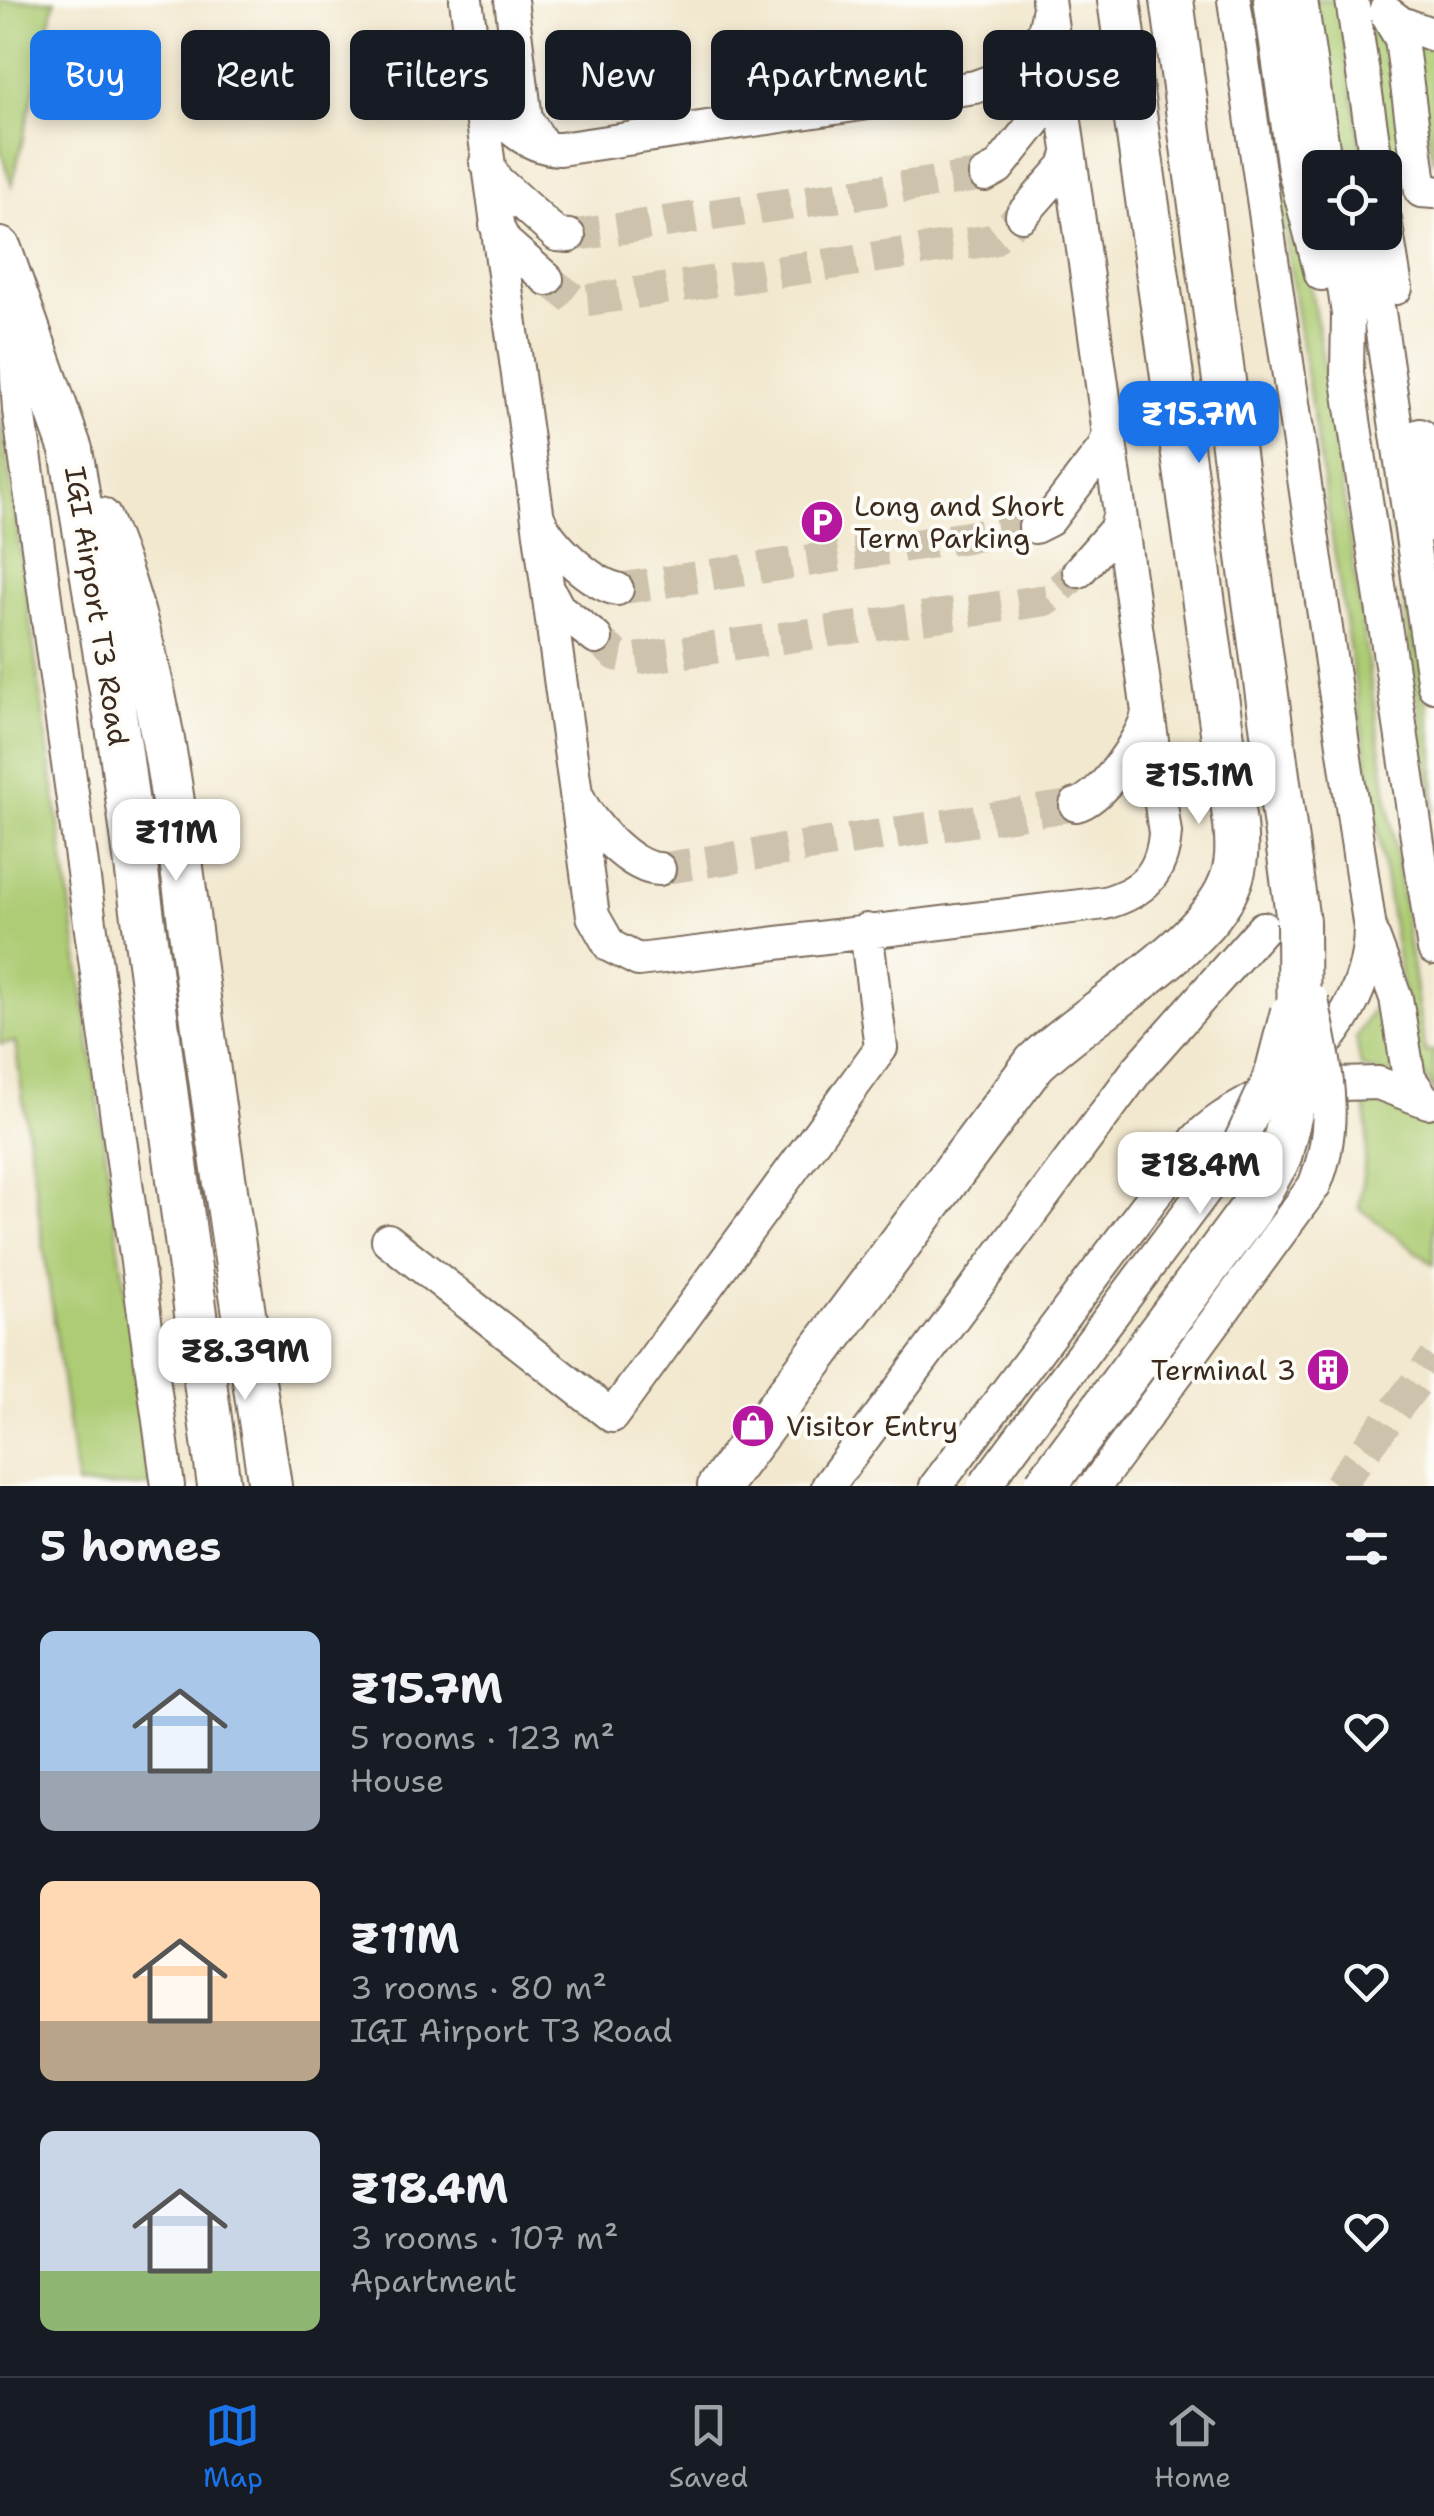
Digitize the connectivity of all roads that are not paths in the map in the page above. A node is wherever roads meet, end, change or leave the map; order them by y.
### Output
1 (466, 0) edge
2 (511, 0) edge
3 (1119, 0) edge
4 (1172, 0) edge
5 (1234, 0) edge
6 (1270, 0) edge
7 (1301, 0) edge
8 (1352, 0) edge
9 (1048, 1) edge
10 (1379, 6) edge
11 (470, 30) edge
12 (1052, 30) edge
13 (1434, 35) edge
14 (481, 120) edge
15 (504, 120) edge
16 (1037, 120) edge
17 (1065, 120) edge
18 (547, 148) junction
19 (1323, 150) edge
20 (1374, 150) edge
21 (1070, 154) junction
22 (486, 161) junction
23 (985, 174) tunnel mouth
24 (1302, 185) edge
25 (1430, 190) edge
26 (1402, 194) edge
27 (1022, 215) tunnel mouth
28 (494, 220) junction
29 (569, 236) tunnel mouth
30 (1319, 250) edge
31 (1339, 250) edge
32 (1366, 250) edge
33 (1390, 250) edge
34 (5, 265) edge
35 (547, 279) tunnel mouth
36 (1348, 374) junction
37 (1109, 434) junction
38 (71, 450) junction
39 (536, 510) junction
40 (1120, 513) junction
41 (1434, 526) edge
42 (1035, 527) tunnel mouth
43 (1079, 571) tunnel mouth
44 (546, 586) junction
45 (618, 589) tunnel mouth
46 (596, 638) tunnel mouth
47 (1434, 686) edge
48 (1148, 712) junction
49 (576, 790) junction
50 (1076, 805) tunnel mouth
51 (658, 869) tunnel mouth
52 (1280, 925) junction
53 (1370, 929) junction
54 (866, 930) junction
55 (1434, 949) edge
56 (1272, 1089) junction
57 (1429, 1103) edge
58 (388, 1240) dead end
59 (168, 1486) edge
60 (219, 1486) edge
61 (270, 1486) edge
62 (719, 1486) edge
63 (828, 1486) edge
64 (936, 1486) edge
65 (984, 1486) edge
66 (1045, 1486) edge
67 (1095, 1486) edge

1 - 11 street
2 - 18 street
3 - 62 main road
4 - 52 main road
5 - 53 street
6 - 24 street
7 - 19 street
8 - 20 street
9 - 12 street
9 - 18 street
10 - 13 street
10 - 25 street
14 - 22 street
15 - 18 street
16 - 23 street
17 - 21 street
21 - 27 street
21 - 37 street
22 - 28 street
22 - 29 street
25 - 26 street
28 - 35 street
28 - 39 street
30 - 36 street
31 - 36 street
32 - 47 street
33 - 41 street
34 - 38 main road, IGI Airport T3 Road
34 - 59 street
36 - 55 street
37 - 40 street
37 - 42 street
38 - 60 main road, IGI Airport T3 Road
38 - 61 main road
39 - 44 street
39 - 45 street
40 - 43 street
40 - 48 street
44 - 46 street
44 - 49 street
48 - 50 street
48 - 54 street
49 - 51 street
49 - 54 street
52 - 63 street
52 - 65 street, bridge
52 - 66 main road, bridge
52 - 67 street, bridge
53 - 56 street
53 - 57 street
54 - 58 street
56 - 57 street
56 - 64 street

